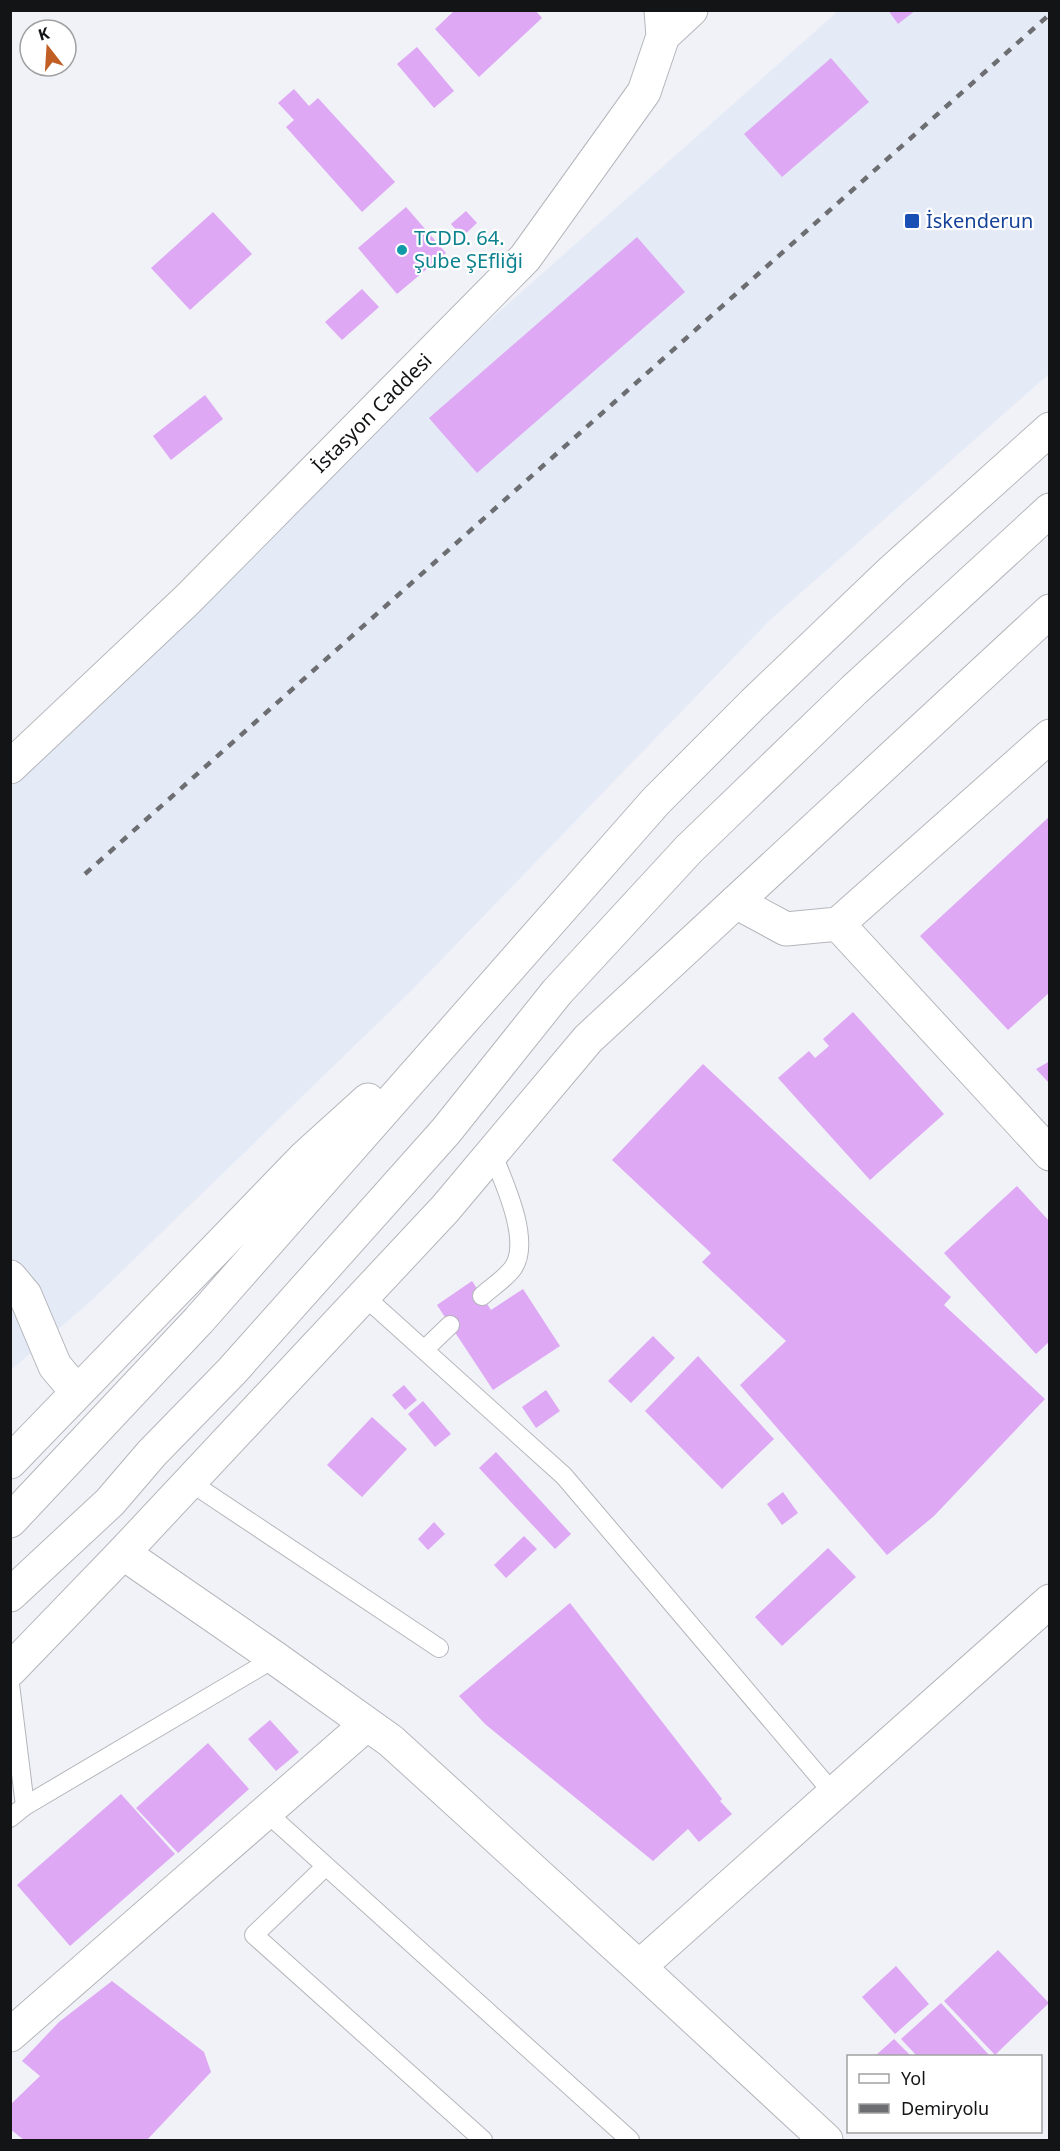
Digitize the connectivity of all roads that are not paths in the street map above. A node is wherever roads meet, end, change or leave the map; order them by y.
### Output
1 (691, 10) edge
2 (662, 23) edge
3 (1050, 429) edge
4 (1050, 510) edge
5 (1050, 610) edge
6 (1050, 736) edge
7 (10, 767) edge
8 (736, 902) junction
9 (838, 924) junction
10 (489, 990) junction
11 (492, 1152) junction
12 (1050, 1154) edge
13 (10, 1277) edge
14 (364, 1296) junction
15 (482, 1296) dead end
16 (450, 1326) dead end
17 (424, 1350) junction
18 (77, 1392) junction
19 (10, 1462) edge
20 (190, 1482) junction
21 (10, 1521) edge
22 (123, 1553) junction
23 (10, 1595) edge
24 (1050, 1601) edge
25 (439, 1648) dead end
26 (275, 1658) junction
27 (10, 1670) edge
28 (10, 1684) edge
29 (367, 1724) junction
30 (833, 1793) junction
31 (25, 1806) junction
32 (266, 1812) junction
33 (10, 1818) edge
34 (326, 1866) junction
35 (639, 1967) junction
36 (10, 2035) edge
37 (483, 2140) edge
38 (630, 2140) edge
39 (826, 2140) edge

1 - 2 main road
2 - 7 main road, İstasyon Caddesi
3 - 10 main road
4 - 23 main road
5 - 8 main road
6 - 9 main road
8 - 9 main road
8 - 11 main road
9 - 12 main road
10 - 18 main road
10 - 21 main road
11 - 14 main road
11 - 15 lane
13 - 18 main road
14 - 17 lane
14 - 20 main road
16 - 17 lane
17 - 30 lane
18 - 19 main road
20 - 22 main road
20 - 25 lane
22 - 26 main road
22 - 27 main road
24 - 30 main road
26 - 29 main road
26 - 31 lane
28 - 31 lane
29 - 32 main road
29 - 35 main road
30 - 35 main road
31 - 33 lane
32 - 34 lane
32 - 36 main road
34 - 37 lane
34 - 38 lane
35 - 39 main road

